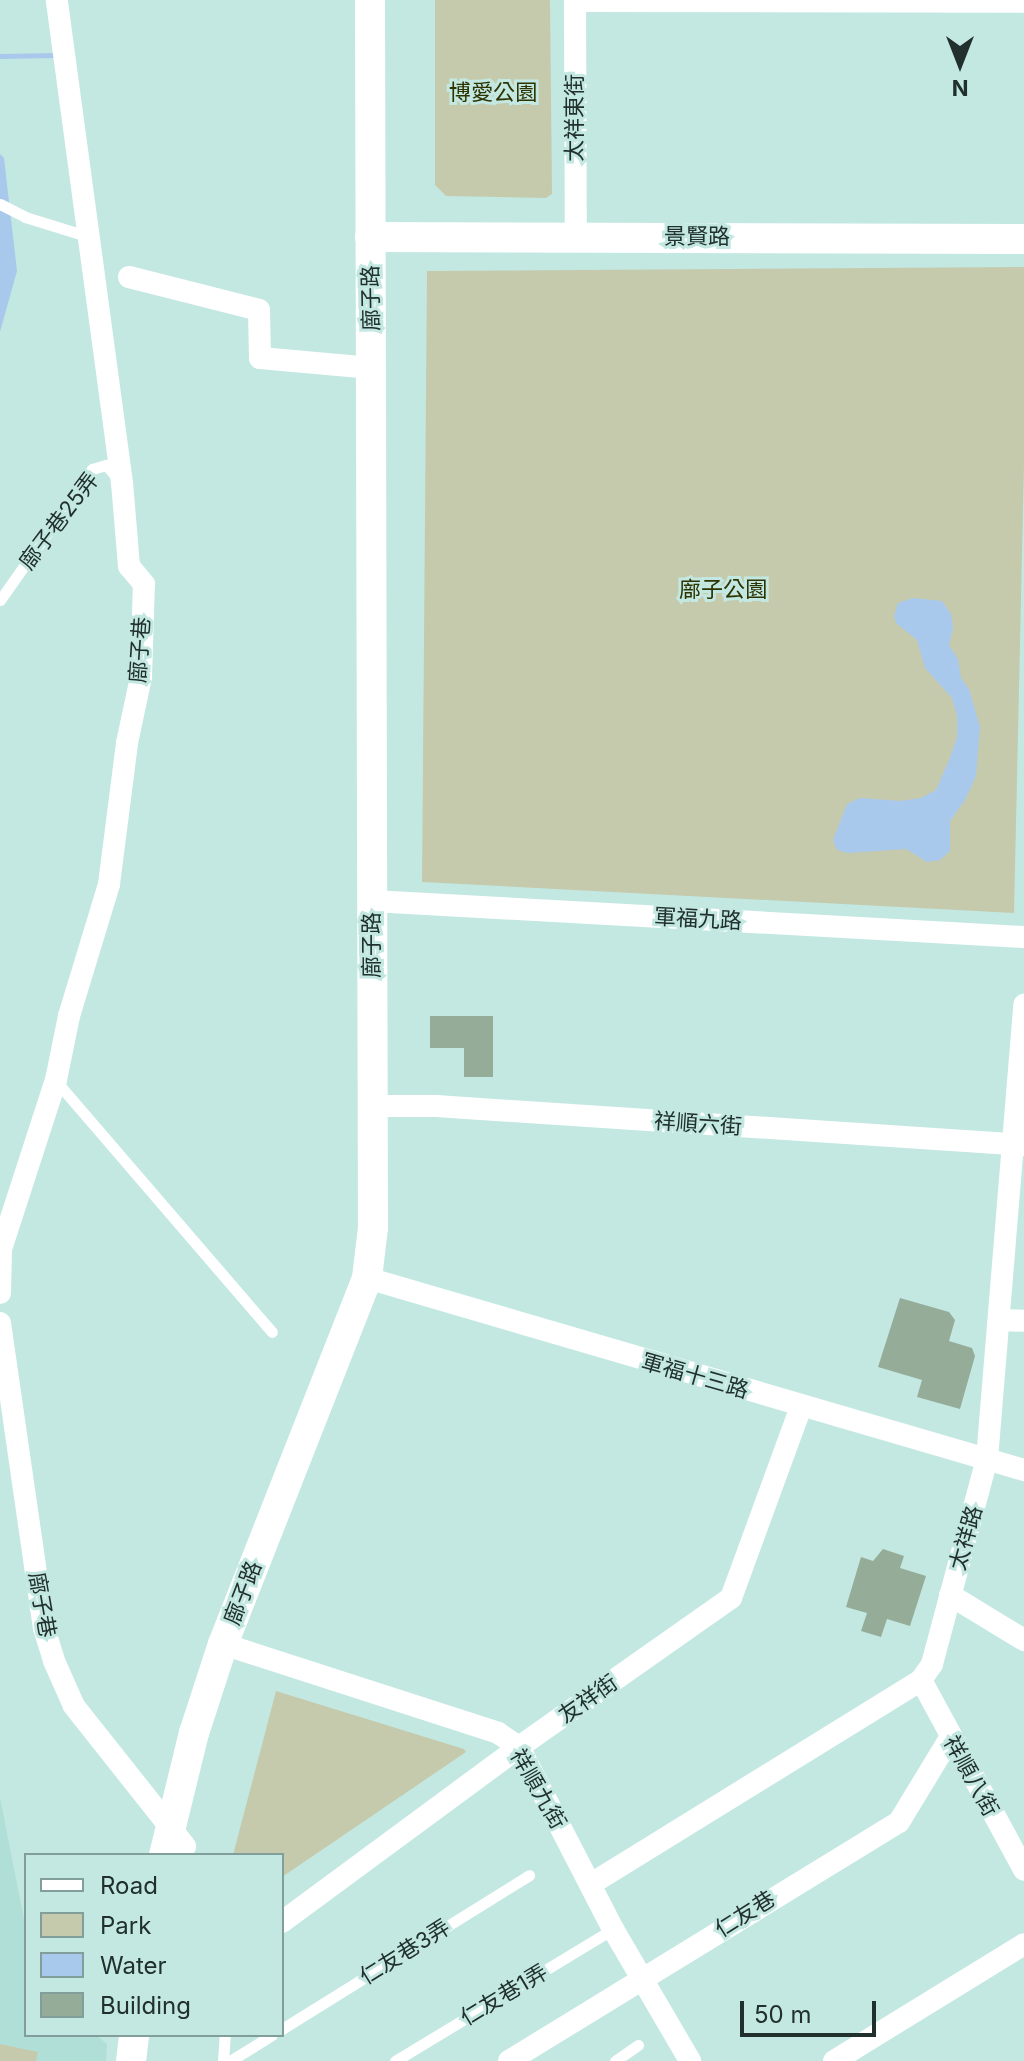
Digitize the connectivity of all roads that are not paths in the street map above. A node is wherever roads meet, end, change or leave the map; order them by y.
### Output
1 (57, 0) edge
2 (370, 0) edge
3 (390, 0) edge
4 (575, 0) edge
5 (1024, 2) edge
6 (0, 204) edge
7 (90, 237) junction
8 (380, 237) junction
9 (576, 237) junction
10 (1024, 239) edge
11 (129, 277) dead end
12 (372, 368) junction
13 (122, 483) junction
14 (0, 600) edge
15 (381, 901) junction
16 (1024, 937) edge
17 (1024, 1005) edge
18 (56, 1080) junction
19 (382, 1106) junction
20 (1019, 1145) edge
21 (376, 1281) junction
22 (0, 1293) edge
23 (1000, 1320) junction
24 (1024, 1321) edge
25 (0, 1323) edge
26 (272, 1332) dead end
27 (801, 1407) junction
28 (987, 1459) junction
29 (1024, 1470) edge
30 (950, 1595) junction
31 (1024, 1640) edge
32 (232, 1648) junction
33 (921, 1680) junction
34 (950, 1738) junction
35 (519, 1747) junction
36 (175, 1846) edge
37 (1024, 1870) edge
38 (529, 1875) dead end
39 (591, 1884) junction
40 (284, 1921) edge
41 (613, 1929) junction
42 (1024, 1944) edge
43 (641, 1980) junction
44 (284, 2028) edge
45 (134, 2037) edge
46 (155, 2037) edge
47 (225, 2037) edge
48 (269, 2037) edge
49 (638, 2045) dead end
50 (131, 2061) edge
51 (152, 2061) edge
52 (223, 2061) edge
53 (230, 2061) edge
54 (395, 2061) edge
55 (509, 2061) edge
56 (615, 2061) edge
57 (690, 2061) edge
58 (834, 2061) edge

1 - 7 street, 廍子巷
2 - 8 main road, 廍子路
3 - 8 main road, 廍子路
4 - 5 street
4 - 9 street, 太祥東街
6 - 7 lane
7 - 13 street, 廍子巷
8 - 9 main road, 景賢路
8 - 12 main road, 廍子路
8 - 15 main road, 廍子路
9 - 10 main road, 景賢路
11 - 12 street
12 - 15 main road, 廍子路
13 - 14 lane, 廍子巷25弄
13 - 18 street, 廍子巷
15 - 16 street, 軍福九路
15 - 19 main road, 廍子路
17 - 20 street, 太祥路
18 - 22 street, 廍子巷
18 - 26 lane
19 - 20 street, 祥順六街
19 - 21 main road, 廍子路
20 - 23 street, 太祥路
21 - 27 street, 軍福十三路
21 - 32 main road, 廍子路
23 - 24 street
23 - 28 street, 太祥路
25 - 36 street, 廍子巷
27 - 28 street, 軍福十三路
27 - 35 street, 友祥街
28 - 29 street, 軍福十三路
28 - 30 street, 太祥路
30 - 31 street
30 - 33 street, 太祥路
32 - 35 street, 祥順九街
32 - 36 main road, 廍子路
33 - 34 street, 祥順八街
33 - 39 street
34 - 37 street, 祥順八街
34 - 43 street, 仁友巷
35 - 39 street, 祥順九街
35 - 40 street, 友祥街
38 - 44 lane, 仁友巷3弄
39 - 41 street, 祥順九街
41 - 43 street, 祥順九街
41 - 54 lane, 仁友巷1弄
42 - 58 street
43 - 55 street, 仁友巷
43 - 57 street, 祥順九街
45 - 50 main road
46 - 51 main road
47 - 52 lane
48 - 53 lane
49 - 56 lane

